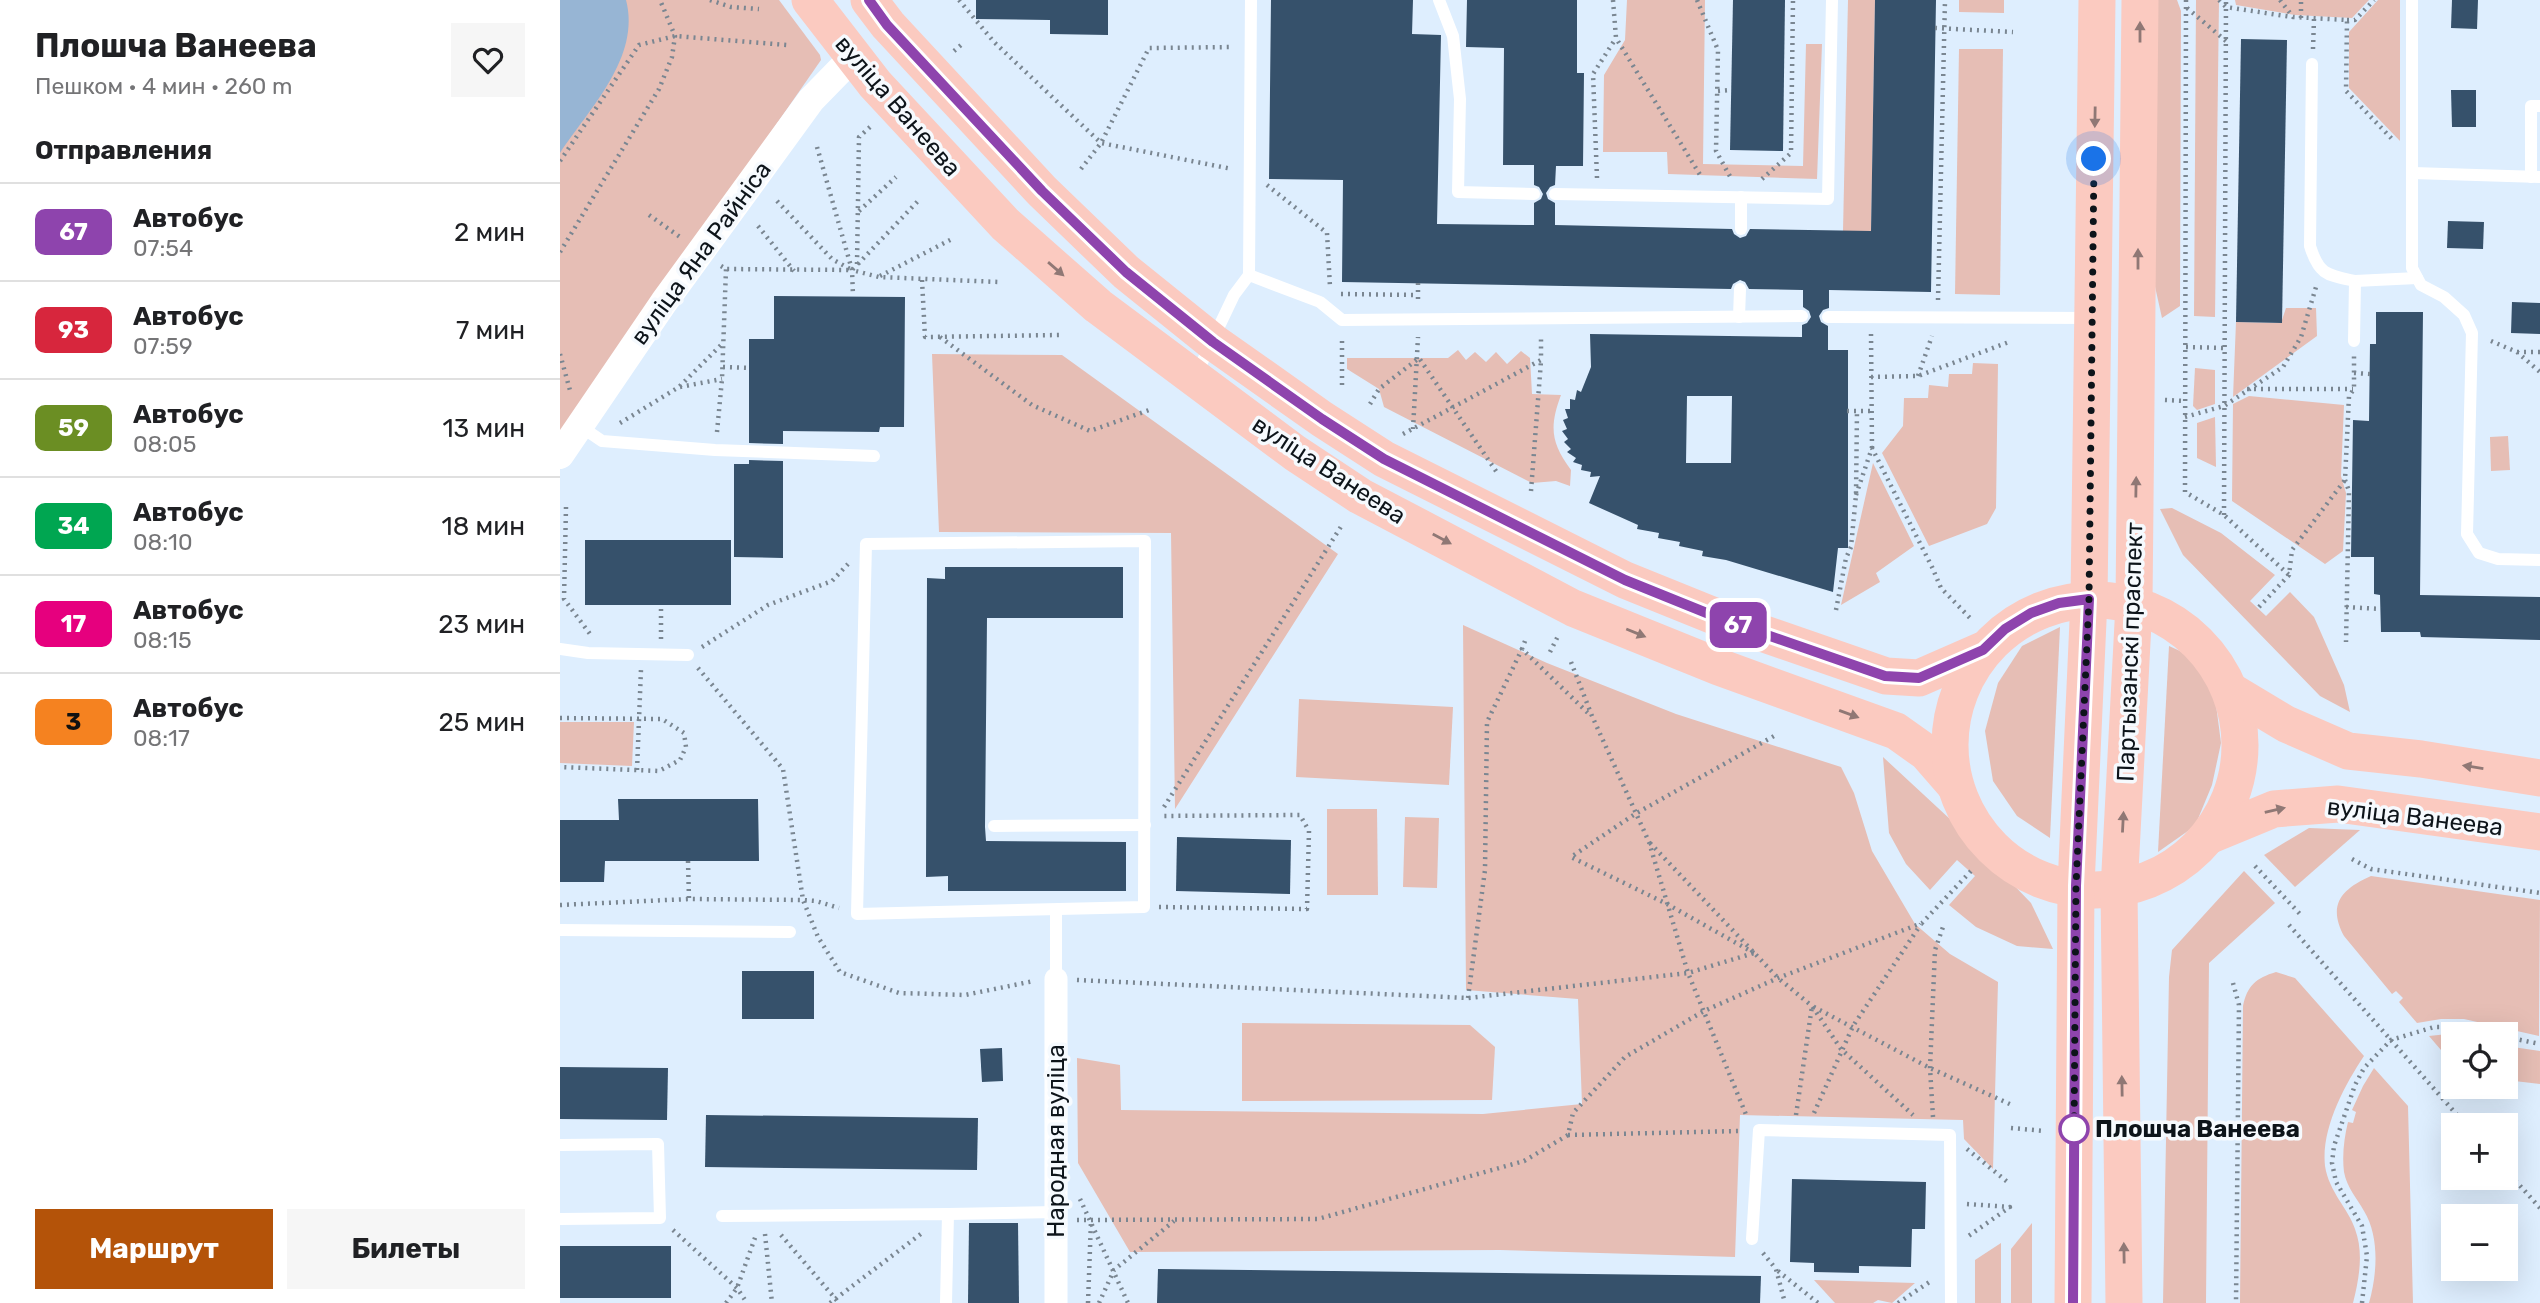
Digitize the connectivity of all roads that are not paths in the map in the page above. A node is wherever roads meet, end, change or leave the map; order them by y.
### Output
1 (810, 0) edge
2 (1251, 0) edge
3 (1439, 0) edge
4 (1832, 0) edge
5 (2097, 0) edge
6 (2140, 0) edge
7 (2412, 0) edge
8 (878, 12) edge
9 (852, 58) junction
10 (2312, 64) road end
11 (2540, 106) edge
12 (2413, 173) junction
13 (2535, 177) edge
14 (1534, 194) dead end
15 (1555, 194) dead end
16 (1741, 197) junction
17 (1741, 229) dead end
18 (1249, 275) junction
19 (2417, 278) junction
20 (2355, 281) junction
21 (1740, 289) dead end
22 (1802, 316) dead end
23 (1739, 317) junction
24 (1828, 317) dead end
25 (2092, 318) junction
26 (2354, 341) road end
27 (1213, 342) junction
28 (1194, 379) junction
29 (580, 425) junction
30 (560, 455) edge
31 (874, 456) dead end
32 (2540, 560) edge
33 (2089, 599) junction
34 (2134, 604) junction
35 (1976, 634) junction
36 (560, 649) edge
37 (688, 655) road end
38 (2231, 691) junction
39 (2540, 778) edge
40 (1954, 784) junction
41 (994, 826) dead end
42 (1145, 831) junction
43 (2540, 832) edge
44 (2211, 835) junction
45 (2076, 886) junction
46 (2119, 890) junction
47 (1056, 911) junction
48 (560, 930) edge
49 (790, 932) dead end
50 (1056, 979) joint
51 (560, 1145) edge
52 (948, 1213) junction
53 (722, 1216) dead end
54 (1056, 1216) junction
55 (560, 1220) edge
56 (1752, 1239) road end
57 (946, 1303) edge
58 (1056, 1303) edge
59 (1951, 1303) edge
60 (2073, 1303) edge
61 (2124, 1303) edge

1 - 9 main road, вуліца Ванеева
2 - 18 lane
3 - 14 lane
4 - 16 lane
5 -> 25 main road, Партызанскі праспект
34 -> 6 main road, Партызанскі праспект
7 - 12 lane
8 - 9 main road
8 - 27 main road, вуліца Ванеева
9 -> 28 main road, вуліца Ванеева
9 - 29 street, вуліца Яна Райніса
10 - 20 lane
11 - 13 lane
12 - 13 lane
12 - 19 lane
15 - 16 lane
16 - 17 lane
18 - 23 lane
18 - 27 lane
19 - 20 lane
19 - 32 lane
20 - 26 lane
21 - 23 lane
22 - 23 lane
24 - 25 lane
25 - 33 main road, Партызанскі праспект
27 - 28 lane
27 - 35 main road, вуліца Ванеева
28 -> 40 main road, вуліца Ванеева
29 - 30 street, вуліца Яна Райніса
29 - 31 lane
33 - 34 main road
33 - 35 main road
33 - 45 main road, Партызанскі праспект
34 - 38 main road
46 -> 34 main road, Партызанскі праспект
35 - 40 main road
36 - 37 lane
39 -> 38 main road
38 - 44 main road
40 - 45 main road
41 - 42 lane
42 - 47 lane
42 - 47 lane
44 -> 43 main road, вуліца Ванеева
44 - 46 main road
45 - 46 main road
45 - 60 main road, Партызанскі праспект
61 -> 46 main road, Партызанскі праспект
47 - 50 lane
48 - 49 lane
50 - 54 street, Народная вуліца
51 - 55 lane
52 - 53 lane
52 - 54 lane
52 - 57 lane
54 - 58 street, Народная вуліца
56 - 59 lane

